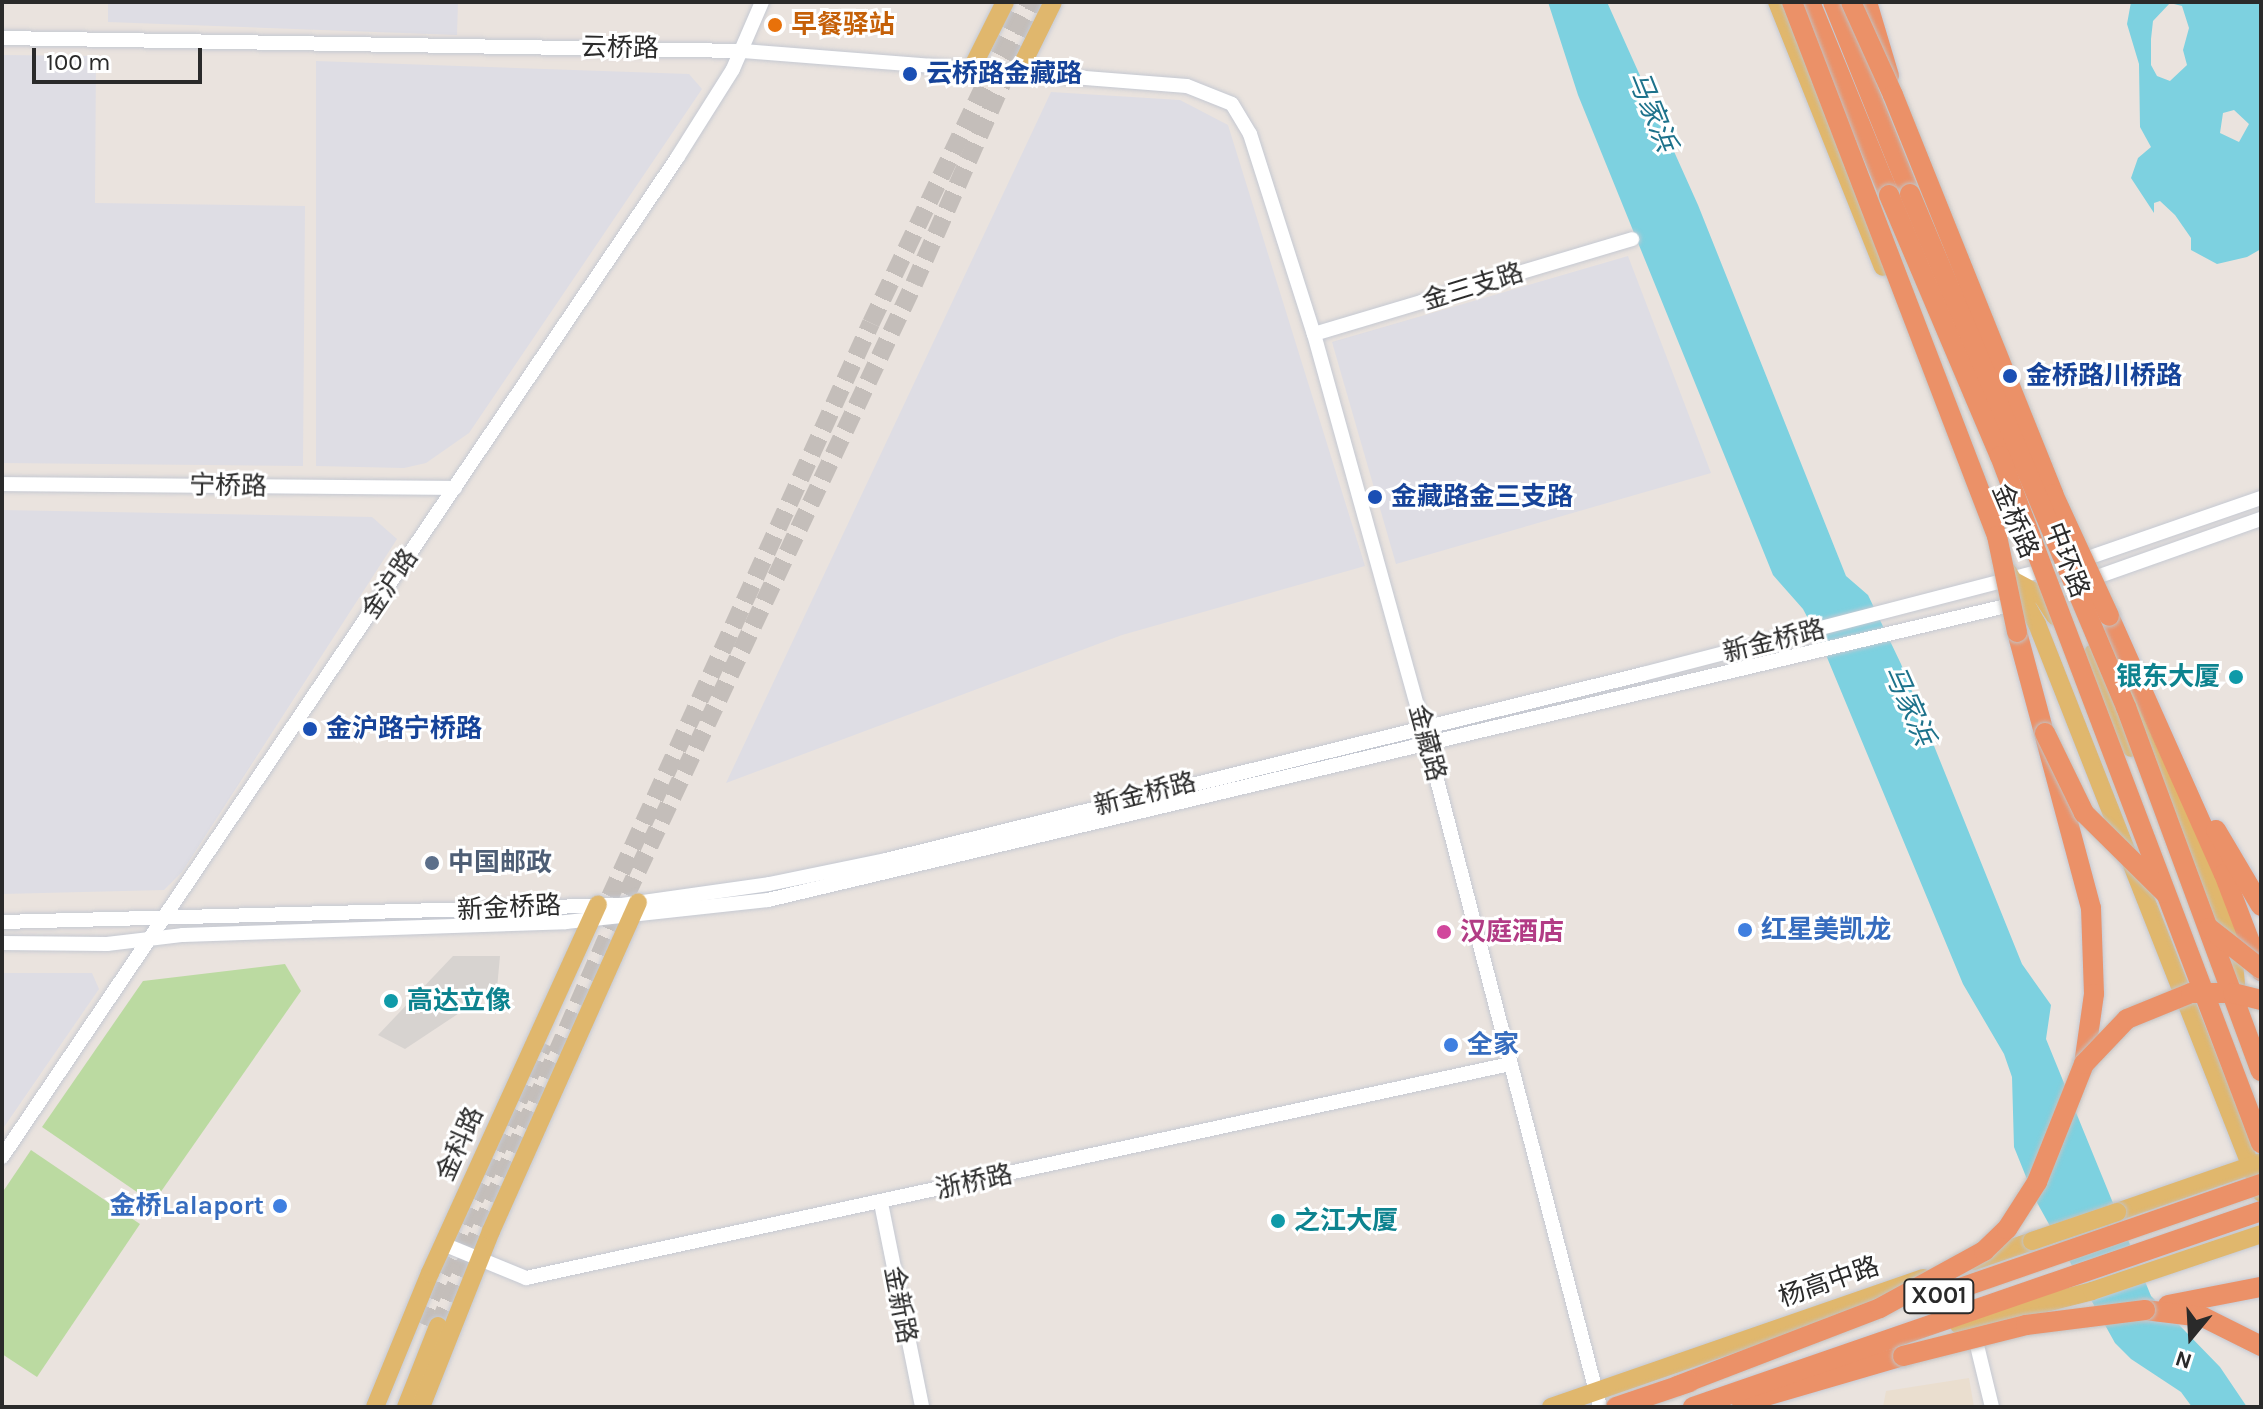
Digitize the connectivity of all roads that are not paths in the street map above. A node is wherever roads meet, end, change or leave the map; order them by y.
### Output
1 (762, 2) edge
2 (1005, 2) edge
3 (1053, 2) edge
4 (1777, 2) edge
5 (1792, 2) edge
6 (1810, 2) edge
7 (1833, 2) edge
8 (1850, 2) edge
9 (1867, 2) edge
10 (2, 38) edge
11 (743, 51) junction
12 (972, 68) junction
13 (1019, 71) junction
14 (1893, 95) junction
15 (1232, 104) joint
16 (1632, 239) dead end
17 (1314, 334) junction
18 (2, 484) edge
19 (455, 488) junction
20 (2053, 494) junction
21 (2261, 498) edge
22 (2261, 519) edge
23 (2061, 565) junction
24 (2012, 580) junction
25 (2085, 581) junction
26 (2067, 588) junction
27 (2033, 599) junction
28 (2115, 681) junction
29 (1423, 726) junction
30 (2045, 733) junction
31 (1427, 745) junction
32 (2167, 745) junction
33 (2137, 762) junction
34 (598, 904) junction
35 (2261, 906) edge
36 (635, 910) junction
37 (164, 918) junction
38 (588, 921) junction
39 (2, 922) edge
40 (149, 939) junction
41 (2, 943) edge
42 (2261, 970) edge
43 (2183, 988) junction
44 (2237, 994) junction
45 (2261, 1000) edge
46 (2261, 1054) edge
47 (1510, 1064) junction
48 (2084, 1064) junction
49 (2261, 1071) edge
50 (2261, 1121) edge
51 (2261, 1143) edge
52 (2, 1157) edge
53 (2258, 1165) edge
54 (2261, 1184) edge
55 (2261, 1192) edge
56 (881, 1203) junction
57 (2261, 1211) edge
58 (2261, 1234) edge
59 (443, 1244) junction
60 (479, 1262) junction
61 (2261, 1287) edge
62 (2145, 1310) junction
63 (1971, 1321) junction
64 (2261, 1346) edge
65 (1677, 1386) junction
66 (1598, 1399) edge
67 (375, 1407) edge
68 (386, 1407) edge
69 (406, 1407) edge
70 (421, 1407) edge
71 (922, 1407) edge
72 (1551, 1407) edge
73 (1616, 1407) edge
74 (1693, 1407) edge
75 (1726, 1407) edge
76 (1992, 1407) edge

1 - 11 street, 金沪路
2 - 12 main road
3 - 13 main road
4 - 24 main road, 金桥路
5 - 30 highway, bridge
6 - 51 highway, 中环路, bridge
7 - 28 highway, 中环路, bridge
8 - 14 highway, bridge
8 - 23 main road, 金桥路
9 - 14 highway, bridge
10 - 11 street, 云桥路
11 - 12 street, 云桥路
11 - 19 street, 金沪路
12 - 13 street, 云桥路
13 - 15 street, 云桥路
14 - 20 highway, bridge
15 - 17 street, 金藏路
16 - 17 street, 金三支路
17 - 29 street, 金藏路
18 - 19 street, 宁桥路
19 - 37 street, 金沪路
20 - 28 highway, bridge
20 - 32 highway, bridge
21 - 23 street, 新金桥路
22 - 25 street, 新金桥路
23 - 24 street, 新金桥路
23 - 25 main road, 金桥路
23 - 26 main road, 金桥路
24 - 27 main road
24 - 29 street, 新金桥路
25 - 26 street, 新金桥路
25 - 44 main road, 金桥路
26 - 27 street, 新金桥路
26 - 33 main road, 金桥路
27 - 31 street, 新金桥路
27 - 33 main road
27 - 43 main road
28 - 49 highway, 中环路, bridge
29 - 31 street, 金藏路
29 - 36 street, 新金桥路
30 - 42 highway, bridge
30 - 48 highway, bridge
31 - 36 street, 新金桥路
31 - 47 street, 金藏路
32 - 35 highway
32 - 42 highway
33 - 44 main road, 金桥路
34 - 36 street, 新金桥路
34 - 37 street, 新金桥路
34 - 38 main road, 金科路
36 - 38 street, 新金桥路
36 - 60 main road
37 - 39 street, 新金桥路
37 - 40 street, 金沪路
38 - 40 street, 新金桥路
38 - 59 main road, 金科路
40 - 41 street, 新金桥路
40 - 52 street, 金沪路
43 - 50 main road
43 - 53 main road
44 - 46 main road, 金桥路
45 - 48 highway, bridge
47 - 56 street, 浙桥路
47 - 66 street, 金藏路
48 - 65 highway, bridge
53 - 55 main road
53 - 66 main road, 杨高中路 / X001, bridge
54 - 65 highway, 杨高中路 / X001, bridge
56 - 60 street, 浙桥路
56 - 71 street, 金新路
57 - 74 highway, X001
58 - 63 main road, X001
59 - 60 street, 浙桥路
59 - 67 main road, 金科路
60 - 70 main road
61 - 62 highway
62 - 64 highway
62 - 75 highway, bridge
63 - 75 main road, X001
63 - 76 street
65 - 73 highway, 杨高中路 / X001, bridge
66 - 72 main road, 杨高中路 / X001
68 - 69 main road

